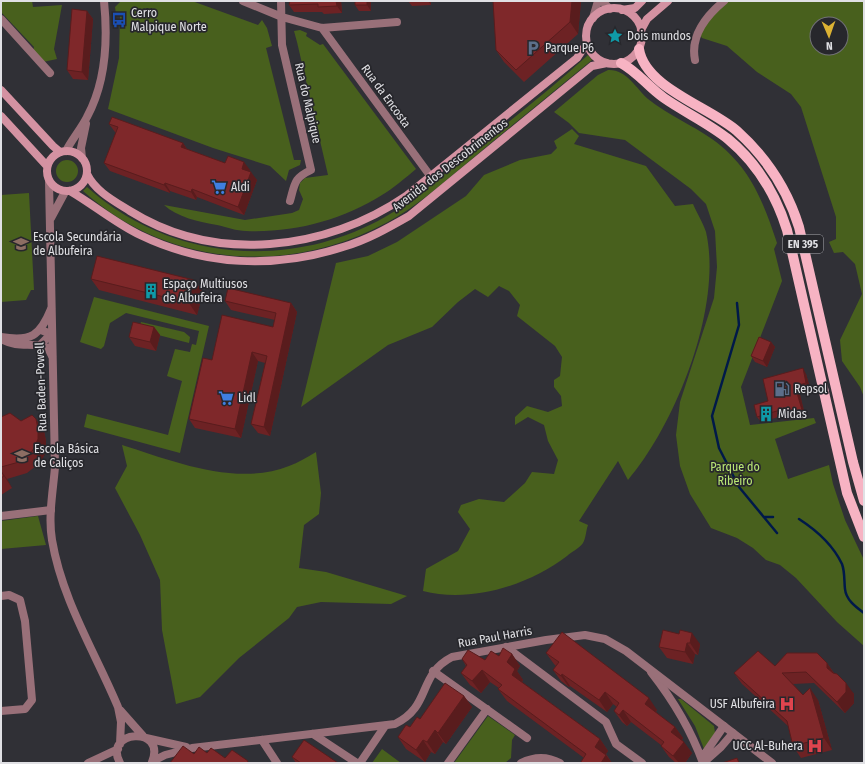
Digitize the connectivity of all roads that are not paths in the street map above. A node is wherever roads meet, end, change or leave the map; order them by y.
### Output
1 (104, 1) edge
2 (243, 1) edge
3 (281, 1) edge
4 (598, 1) edge
5 (602, 1) edge
6 (642, 1) edge
7 (668, 1) edge
8 (724, 1) edge
9 (610, 9) junction
10 (622, 10) junction
11 (282, 17) junction
12 (593, 18) junction
13 (1, 19) edge
14 (396, 22) dead end
15 (322, 28) junction
16 (641, 30) junction
17 (587, 43) junction
18 (639, 49) junction
19 (695, 60) dead end
20 (607, 63) junction
21 (621, 63) junction
22 (50, 73) dead end
23 (1, 90) edge
24 (1, 116) edge
25 (87, 118) junction
26 (63, 151) junction
27 (82, 158) junction
28 (47, 166) junction
29 (87, 174) junction
30 (431, 177) junction
31 (49, 181) junction
32 (68, 192) junction
33 (290, 201) dead end
34 (50, 220) junction
35 (51, 309) junction
36 (41, 330) junction
37 (51, 334) junction
38 (1, 338) edge
39 (40, 345) junction
40 (52, 356) junction
41 (864, 501) edge
42 (51, 510) junction
43 (1, 516) edge
44 (864, 537) edge
45 (1, 596) edge
46 (506, 647) junction
47 (649, 669) junction
48 (433, 671) junction
49 (118, 707) junction
50 (487, 709) junction
51 (1, 712) edge
52 (385, 726) junction
53 (724, 726) junction
54 (733, 733) junction
55 (313, 734) junction
56 (144, 737) junction
57 (527, 738) dead end
58 (262, 740) junction
59 (119, 746) junction
60 (192, 748) junction
61 (630, 760) edge
62 (530, 761) edge
63 (152, 762) edge
64 (85, 763) edge
65 (88, 763) edge
66 (95, 763) edge
67 (120, 763) edge
68 (277, 763) edge
69 (359, 763) edge
70 (448, 763) edge
71 (520, 763) edge
72 (559, 763) edge
73 (642, 763) edge
74 (703, 763) edge
75 (772, 763) edge

1 - 25 street
2 - 11 street
3 - 11 street, Rua do Malpique
4 - 12 street
5 - 9 street
6 - 10 main road
7 - 16 main road
8 - 19 street
9 - 10 main road
9 - 12 main road
10 - 16 main road
11 - 15 street
11 - 33 street, Rua do Malpique
12 - 17 main road
13 - 22 street
14 - 15 street
15 - 30 street, Rua da Encosta
16 - 18 main road
17 - 20 main road
17 - 30 main road, Avenida dos Descobrimentos
18 - 21 main road
18 - 41 main road, EN 395
20 - 21 main road
20 - 32 main road, Avenida dos Descobrimentos
21 - 44 main road, EN 395
23 - 26 main road
24 - 28 main road
25 - 26 street
25 - 27 street
26 - 27 main road
26 - 28 main road
27 - 29 main road
28 - 31 main road
29 - 30 main road, Avenida dos Descobrimentos
29 - 32 main road
31 - 32 main road
31 - 34 street, Rua Baden-Powell
32 - 34 street, Rua Baden-Powell
34 - 35 street, Rua Baden-Powell
35 - 36 street
35 - 37 street, Rua Baden-Powell
36 - 37 street
36 - 38 street
37 - 39 street
37 - 40 street, Rua Baden-Powell
38 - 39 street
39 - 40 street
40 - 42 street, Rua Baden-Powell
42 - 43 street
42 - 49 street, Rua Baden-Powell
45 - 51 street
46 - 47 street, Rua Paul Harris
46 - 48 street, Rua Paul Harris
46 - 61 street
47 - 53 street, Rua Paul Harris
47 - 74 street
48 - 50 street
48 - 52 street, Rua Paul Harris
49 - 56 street
49 - 59 street
50 - 57 street
50 - 70 street
52 - 55 street, Rua Paul Harris
52 - 69 street
53 - 54 street, Rua Paul Harris
53 - 74 street
54 - 74 street
54 - 75 street, Rua Paul Harris
55 - 58 street, Rua Paul Harris
55 - 69 street
56 - 59 street
56 - 60 street, Rua Paul Harris
56 - 63 street
58 - 60 street, Rua Paul Harris
58 - 68 street
59 - 65 street
59 - 67 street
60 - 63 street, Rua Paul Harris
61 - 73 street
62 - 71 street
62 - 72 street
64 - 65 street
65 - 66 street

